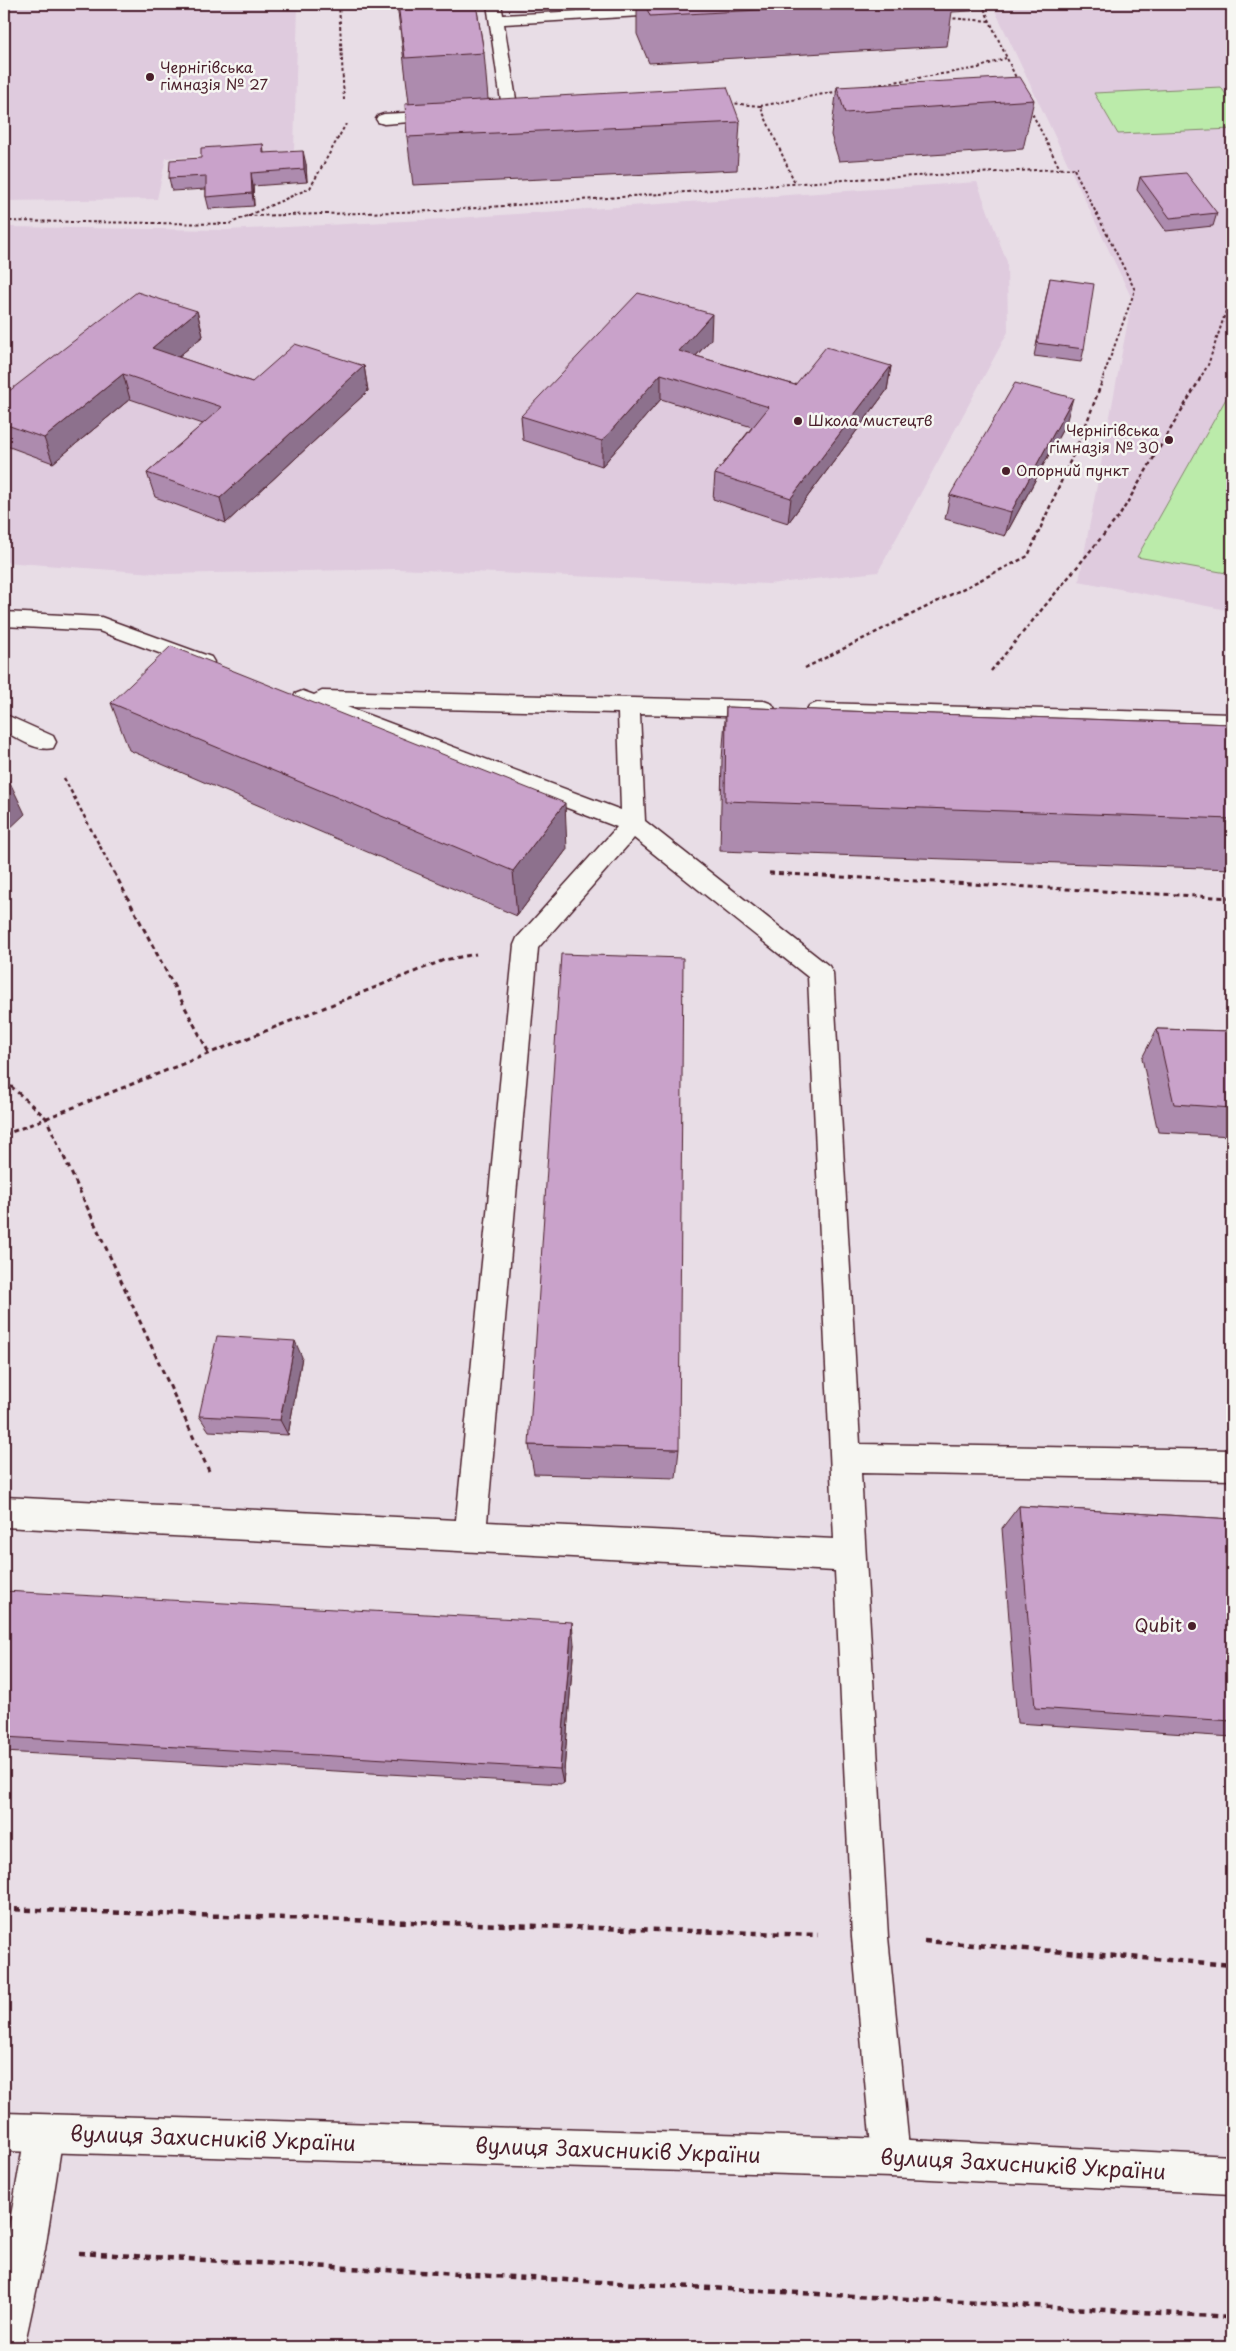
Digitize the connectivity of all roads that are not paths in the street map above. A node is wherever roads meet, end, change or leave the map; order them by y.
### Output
1 (494, 4) edge
2 (691, 8) edge
3 (497, 20) junction
4 (530, 111) edge
5 (510, 112) junction
6 (384, 119) dead end
7 (4, 620) edge
8 (219, 668) edge
9 (629, 705) junction
10 (4, 722) edge
11 (1232, 722) edge
12 (45, 742) road end
13 (632, 824) junction
14 (844, 1458) junction
15 (1232, 1465) edge
16 (4, 1512) edge
17 (470, 1536) junction
18 (848, 1556) junction
19 (4, 2132) edge
20 (44, 2134) junction
21 (891, 2158) junction
22 (1232, 2175) edge
23 (4, 2347) edge

1 - 3 street
2 - 3 street
3 - 5 street
4 - 5 street
5 - 6 street
7 - 8 street
9 - 11 street
9 - 13 street
9 - 13 street
10 - 12 street
13 - 14 street
13 - 17 street
14 - 15 street
14 - 18 street
16 - 17 street
17 - 18 street
18 - 21 street
19 - 20 street, вулиця Захисників України
20 - 21 street, вулиця Захисників України
20 - 23 street
21 - 22 street, вулиця Захисників України

